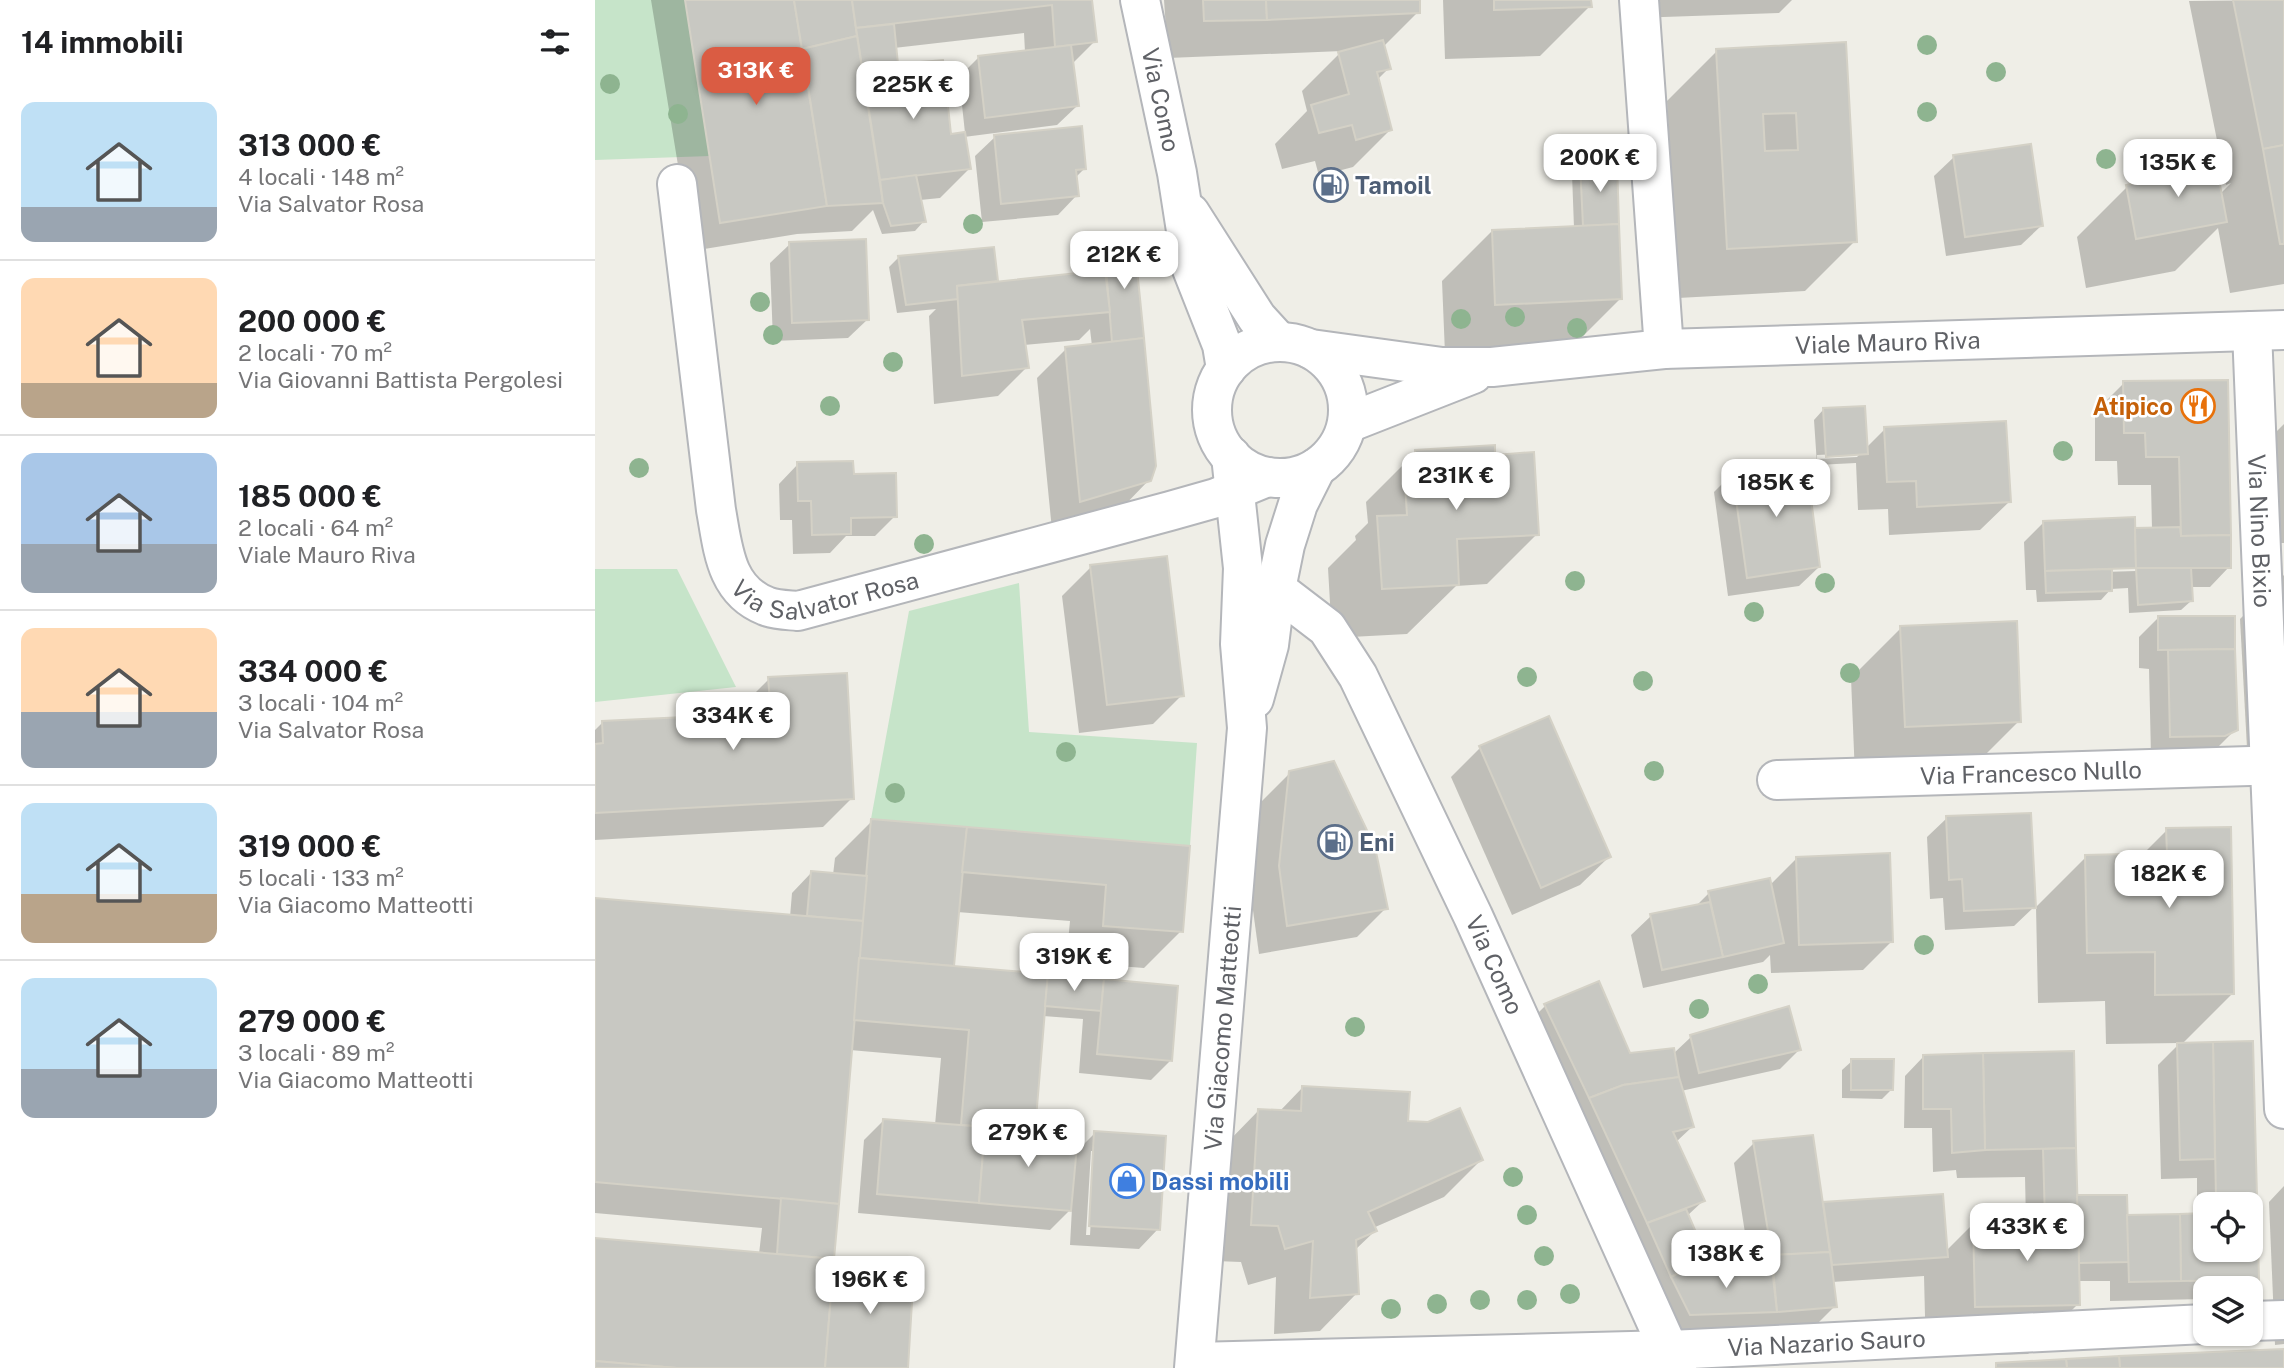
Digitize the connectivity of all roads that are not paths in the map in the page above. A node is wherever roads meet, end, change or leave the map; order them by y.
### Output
1 (1140, 0) edge
2 (1639, 0) edge
3 (677, 184) dead end
4 (1181, 200) junction
5 (2268, 330) edge
6 (1294, 345) junction
7 (1664, 349) junction
8 (1492, 367) junction
9 (1226, 369) junction
10 (1348, 424) junction
11 (1316, 468) junction
12 (1245, 474) junction
13 (1276, 589) junction
14 (1247, 728) junction
15 (2277, 765) edge
16 (1777, 780) dead end
17 (2284, 1109) edge
18 (2284, 1320) edge
19 (2263, 1321) edge
20 (2193, 1325) edge
21 (1674, 1359) edge
22 (1195, 1365) edge

1 - 4 street, Via Como
2 - 7 street
3 - 12 street, Via Salvator Rosa
4 - 6 street, Via Como
4 - 9 street, Via Como
5 - 7 street, Viale Mauro Riva
5 - 15 street, Via Nino Bixio
6 - 8 street, Viale Mauro Riva
6 - 9 street
6 - 10 street
7 - 8 street, Viale Mauro Riva
8 - 10 street, Viale Mauro Riva
9 - 12 street
10 - 11 street
11 - 12 street
11 - 13 street, Via Giacomo Matteotti
12 - 14 street, Via Giacomo Matteotti
13 - 14 street, Via Giacomo Matteotti
13 - 21 street, Via Como
14 - 22 street, Via Giacomo Matteotti
15 - 16 street, Via Francesco Nullo
15 - 17 street, Via Nino Bixio
18 - 19 street
20 - 21 street, Via Nazario Sauro
21 - 22 street, Via Nazario Sauro

